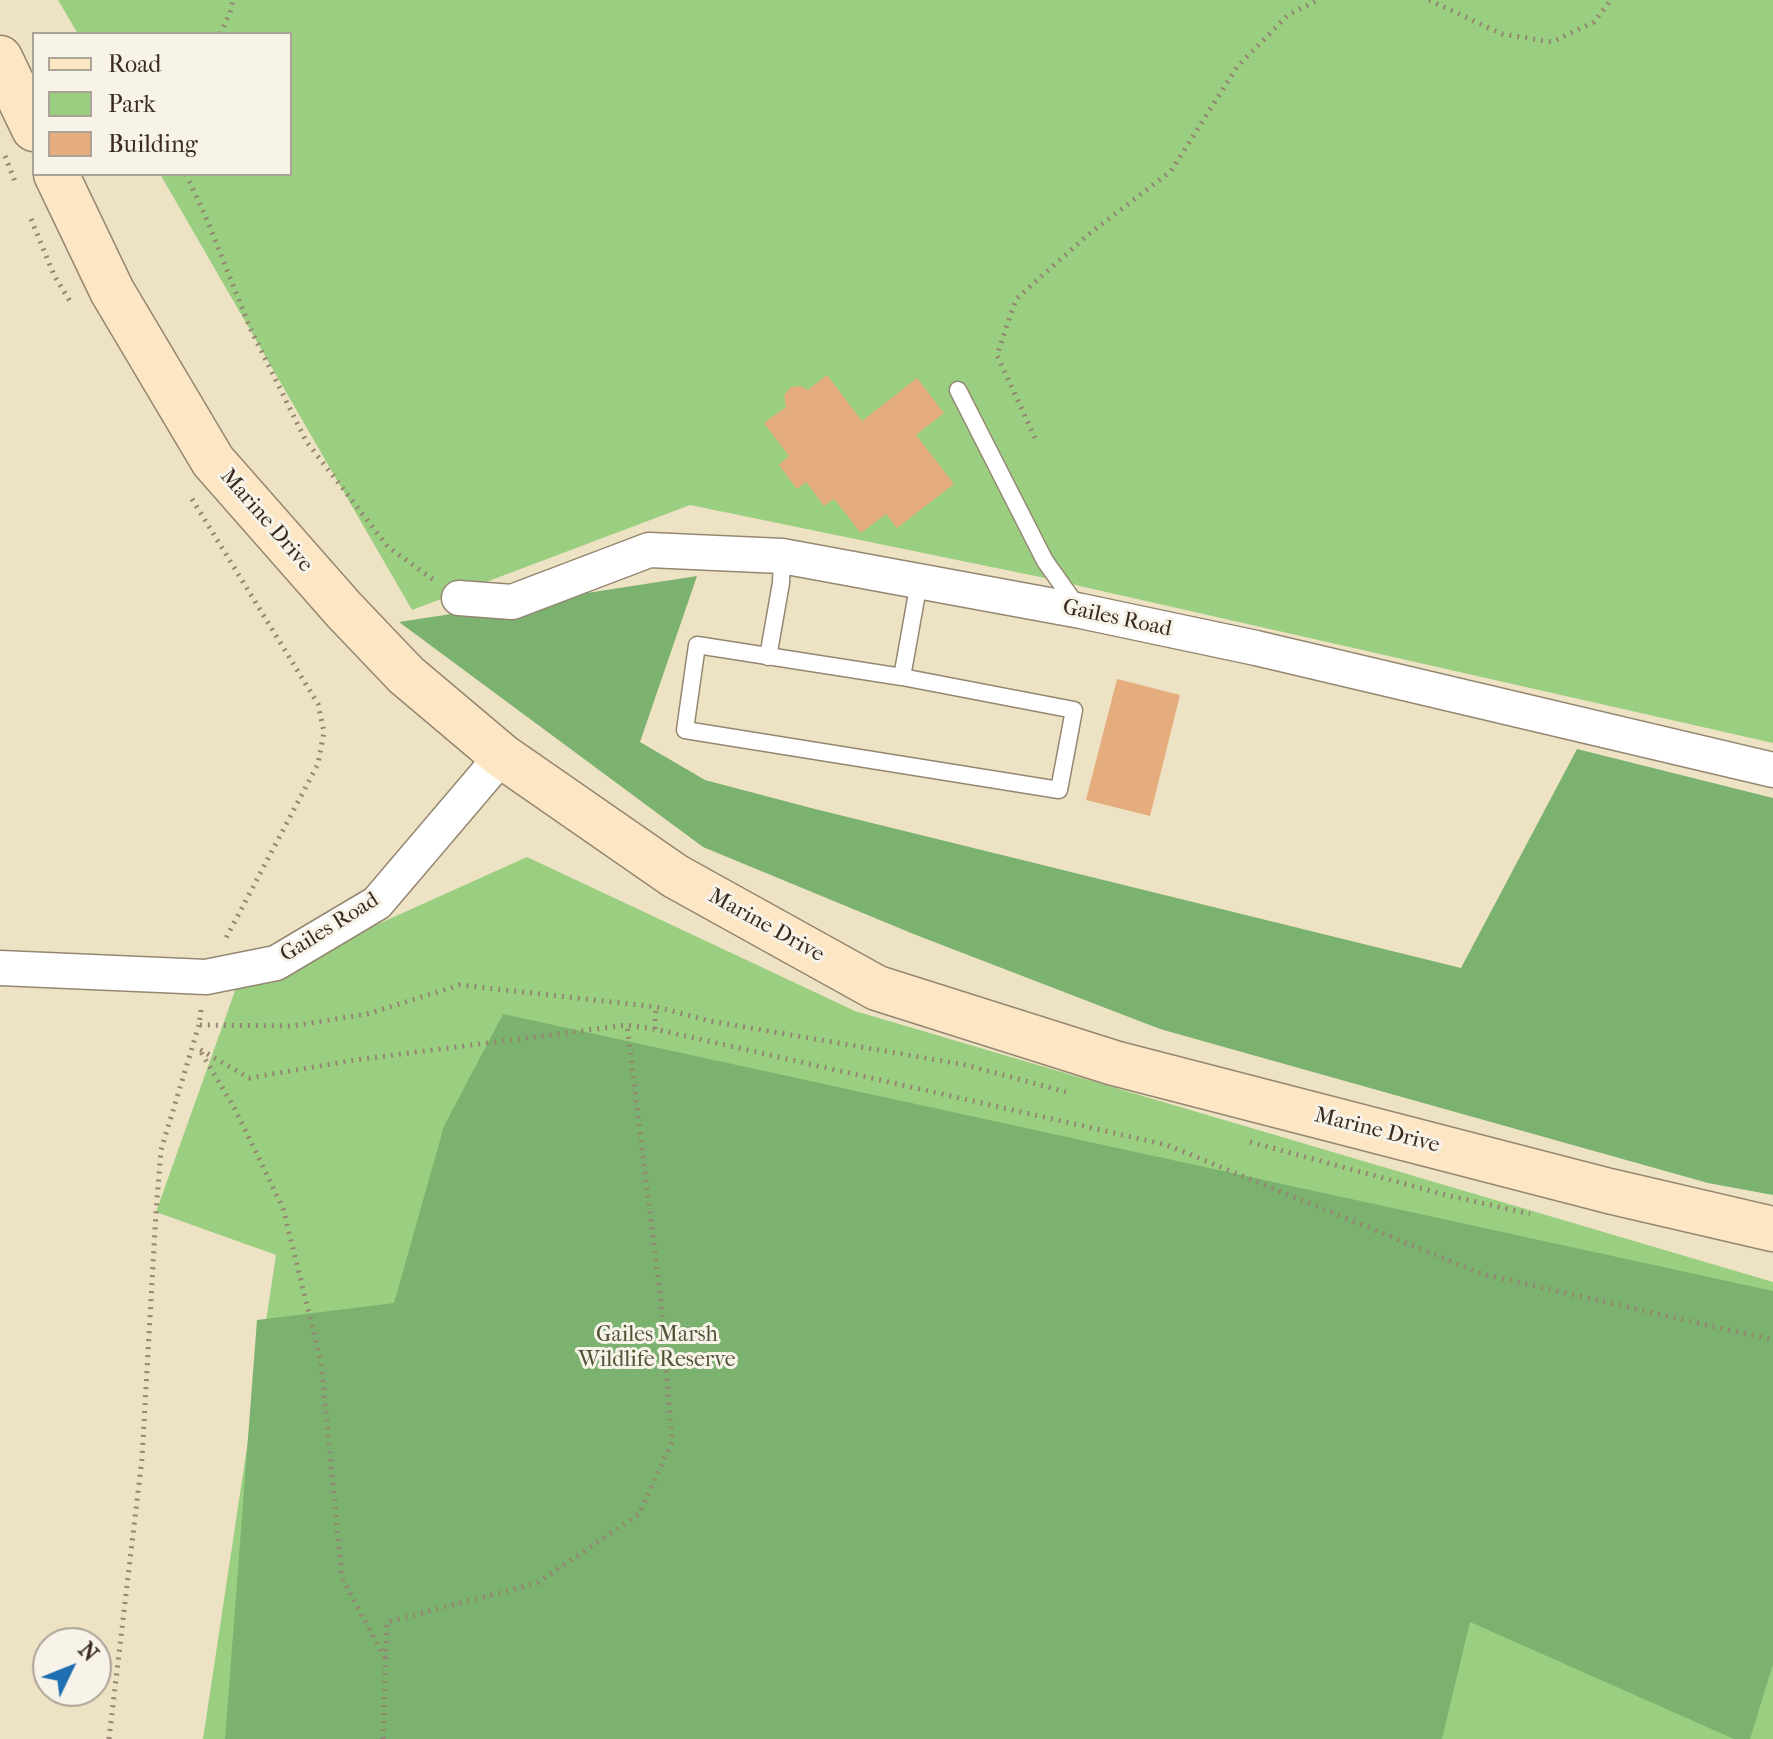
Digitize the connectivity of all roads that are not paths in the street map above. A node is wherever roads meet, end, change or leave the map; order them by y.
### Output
1 (0, 58) edge
2 (32, 125) edge
3 (57, 176) edge
4 (958, 390) dead end
5 (782, 556) junction
6 (919, 582) junction
7 (459, 598) road end
8 (1081, 611) junction
9 (768, 657) junction
10 (902, 677) junction
11 (502, 756) junction
12 (1773, 770) edge
13 (0, 968) edge
14 (1773, 1229) edge

1 - 2 street
3 - 11 street, Marine Drive
4 - 8 lane
5 - 6 street, Gailes Road
5 - 7 street, Gailes Road
5 - 9 lane
6 - 8 street, Gailes Road
6 - 10 lane
8 - 12 street, Gailes Road
9 - 10 lane
9 - 10 lane
11 - 13 street, Gailes Road
11 - 14 street, Marine Drive

